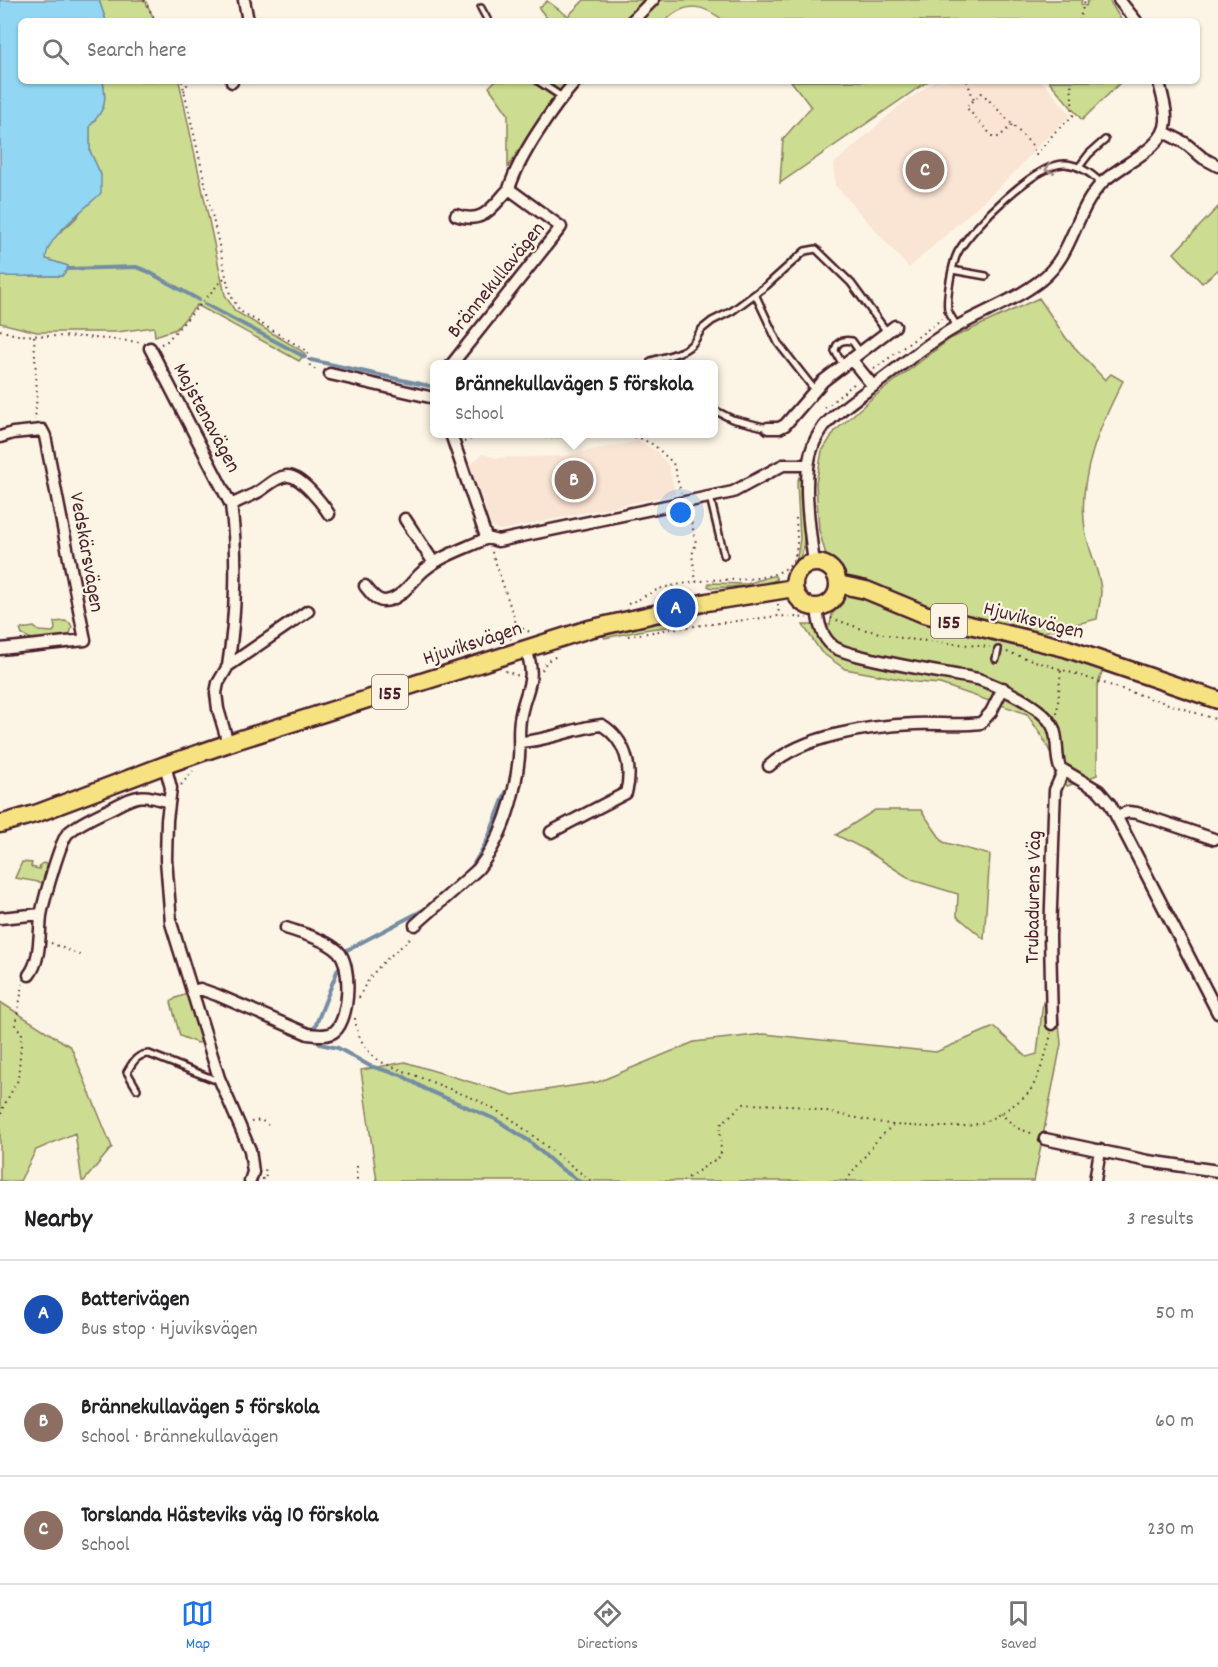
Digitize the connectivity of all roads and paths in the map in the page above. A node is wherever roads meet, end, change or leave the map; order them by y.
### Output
1 (144, 0) edge
2 (244, 0) edge
3 (653, 0) edge
4 (1085, 0) edge
5 (1119, 0) edge
6 (481, 8) dead end
7 (154, 18) edge
8 (247, 18) edge
9 (486, 18) edge
10 (635, 18) edge
11 (1080, 18) edge
12 (1134, 18) edge
13 (183, 84) edge
14 (188, 84) edge
15 (542, 84) edge
16 (574, 84) edge
17 (968, 84) edge
18 (1071, 84) edge
19 (1160, 84) edge
20 (184, 92) junction
21 (563, 98) junction
22 (974, 100) junction
23 (1012, 125) junction
24 (1164, 132) junction
25 (1105, 141) dead end
26 (1218, 166) edge
27 (1079, 167) junction
28 (1101, 183) junction
29 (509, 189) junction
30 (456, 215) dead end
31 (952, 270) junction
32 (986, 276) dead end
33 (225, 278) junction
34 (755, 294) junction
35 (957, 326) junction
36 (891, 329) joint
37 (0, 330) edge
38 (34, 336) junction
39 (150, 348) junction
40 (860, 352) junction
41 (455, 360) edge
42 (654, 360) edge
43 (847, 362) junction
44 (330, 374) joint
45 (873, 386) junction
46 (814, 389) junction
47 (430, 397) edge
48 (718, 412) edge
49 (768, 428) joint
50 (33, 431) junction
51 (0, 437) edge
52 (452, 438) edge
53 (475, 438) edge
54 (636, 438) edge
55 (456, 448) junction
56 (808, 465) junction
57 (710, 498) junction
58 (678, 500) junction
59 (231, 505) junction
60 (329, 514) dead end
61 (796, 517) dead end
62 (405, 519) dead end
63 (487, 538) junction
64 (724, 555) dead end
65 (434, 563) junction
66 (814, 563) junction
67 (696, 582) junction
68 (838, 584) junction
69 (365, 586) dead end
70 (794, 588) junction
71 (817, 606) junction
72 (619, 607) dead end
73 (308, 610) dead end
74 (779, 616) dead end
75 (537, 630) dead end
76 (621, 637) dead end
77 (0, 649) edge
78 (526, 649) junction
79 (998, 650) dead end
80 (563, 653) dead end
81 (996, 659) dead end
82 (228, 666) junction
83 (1061, 668) dead end
84 (531, 679) junction
85 (1003, 688) junction
86 (1218, 700) edge
87 (1052, 724) junction
88 (519, 742) junction
89 (228, 743) junction
90 (165, 765) junction
91 (769, 766) dead end
92 (1063, 772) junction
93 (169, 802) junction
94 (1116, 816) junction
95 (0, 824) edge
96 (551, 832) dead end
97 (1214, 838) dead end
98 (41, 914) junction
99 (0, 918) edge
100 (414, 925) joint
101 (286, 928) dead end
102 (39, 940) junction
103 (82, 956) dead end
104 (29, 975) joint
105 (193, 991) junction
106 (357, 1003) dead end
107 (356, 1012) dead end
108 (1218, 1013) edge
109 (1052, 1024) joint
110 (219, 1078) junction
111 (137, 1089) dead end
112 (999, 1113) junction
113 (0, 1120) edge
114 (240, 1125) junction
115 (268, 1125) dead end
116 (893, 1125) junction
117 (1045, 1139) joint
118 (1100, 1150) junction
119 (357, 1166) dead end
120 (1218, 1171) edge
121 (250, 1181) edge
122 (357, 1181) edge
123 (591, 1181) edge
124 (683, 1181) edge
125 (846, 1181) edge
126 (1095, 1181) edge

1 - 7 path
2 - 8 street
3 - 10 street
4 - 11 path
5 - 12 street
6 - 9 lane
13 - 20 path
14 - 20 path
15 - 21 lane
16 - 21 street
17 - 22 path
18 - 23 path
19 - 24 street
20 - 33 path
21 - 29 street
22 - 23 path
22 - 23 path
24 - 26 street
24 - 28 street
25 - 27 lane
27 - 28 lane
27 -> 31 lane
28 - 35 street
29 - 30 street
29 - 41 street, Brännekullavägen
31 - 32 lane
31 - 35 lane
33 - 39 path
33 - 44 path
34 - 36 lane
34 - 42 lane
34 - 46 lane
35 - 45 street
36 - 40 street
37 - 38 path
38 - 39 path
38 - 50 path
39 - 59 street, Majstenavägen
40 - 43 street
40 - 43 lane
43 - 45 street
43 - 46 street
44 - 47 street
45 - 56 street
46 - 49 street
48 - 49 lane
50 - 51 street
50 - 77 street, Vedskärsvägen
52 - 55 street
53 - 55 path
54 - 58 path
55 - 63 street
56 - 57 street
56 - 66 street
57 - 58 street
57 - 64 lane
58 - 63 street
58 - 67 path
59 - 60 street, Majstenavägen
59 - 82 street, Majstenavägen
61 - 67 path
62 - 65 street
63 - 65 street
63 - 75 path
65 - 69 street
66 - 68 main road
66 - 70 main road
67 - 72 path
68 - 71 main road
68 - 86 main road, Hjuviksvägen / 155
70 - 71 main road
70 - 78 main road, Hjuviksvägen / 155
71 - 85 street
73 - 82 street
74 - 76 path
78 - 84 street
78 - 89 main road, Hjuviksvägen / 155
79 - 81 lane
80 - 84 path
82 - 89 street, Majstenavägen
83 - 87 path
84 - 88 street
85 - 87 street
85 - 91 street
87 - 92 street
88 - 96 street
88 - 100 street
89 - 90 main road, Hjuviksvägen / 155
90 - 93 street
90 - 95 main road, Hjuviksvägen / 155
92 - 94 street
92 - 109 street, Trubadurens Väg
93 - 98 street
93 - 105 street
94 - 97 street
94 - 108 street
98 - 99 street
98 - 102 street
100 - 106 path
101 - 105 street
102 - 103 path
102 - 104 street
104 - 113 path
105 - 110 street
107 - 123 path
109 - 112 path
110 - 111 lane
110 - 114 street
112 - 116 path
112 - 117 path
114 - 115 path
114 - 121 street
116 - 124 path
116 - 125 path
117 - 118 street
118 - 120 street
118 - 126 street
119 - 122 path

